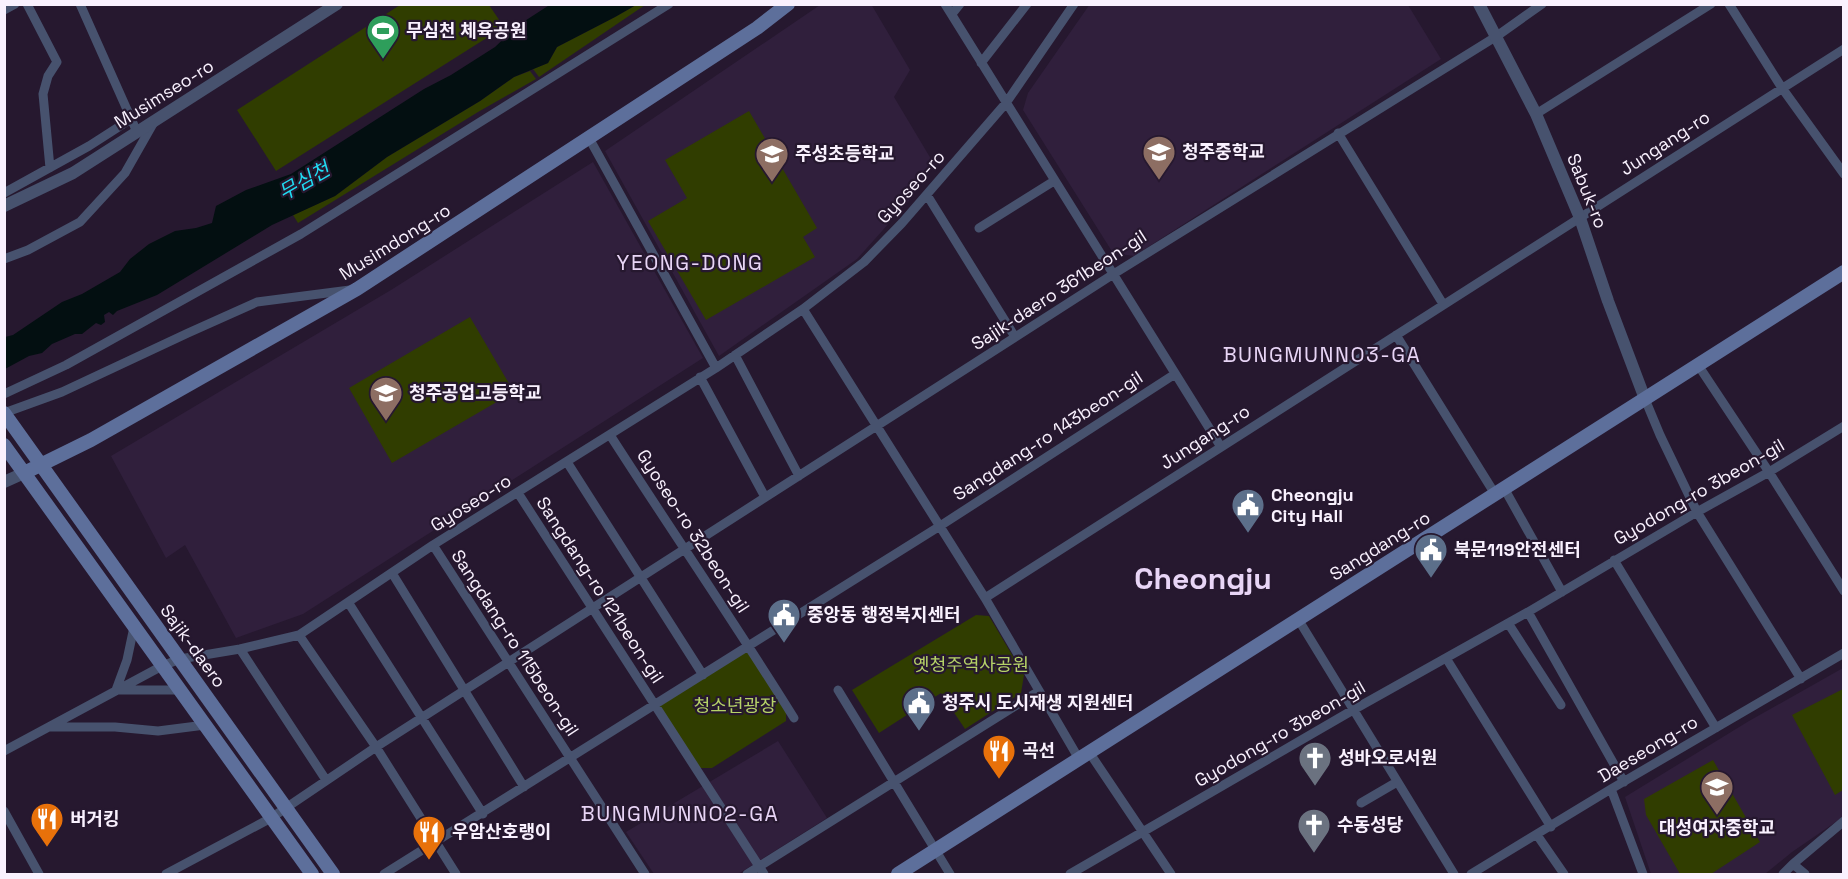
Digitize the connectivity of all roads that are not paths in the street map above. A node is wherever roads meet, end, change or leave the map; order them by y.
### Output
1 (15, 4) edge
2 (27, 4) edge
3 (80, 4) edge
4 (337, 4) edge
5 (669, 4) edge
6 (788, 4) edge
7 (945, 4) edge
8 (960, 4) edge
9 (1027, 4) edge
10 (1074, 4) edge
11 (1479, 4) edge
12 (1542, 4) edge
13 (1711, 4) edge
14 (1729, 4) edge
15 (4, 10) edge
16 (951, 14) junction
17 (1497, 36) junction
18 (1844, 49) edge
19 (981, 63) junction
20 (1782, 88) junction
21 (1006, 103) junction
22 (1536, 114) junction
23 (131, 119) junction
24 (154, 122) junction
25 (137, 132) junction
26 (1338, 133) junction
27 (589, 138) junction
28 (50, 168) junction
29 (1844, 174) edge
30 (1054, 181) junction
31 (4, 193) edge
32 (927, 195) junction
33 (4, 206) edge
34 (1580, 218) junction
35 (979, 228) dead end
36 (4, 260) edge
37 (1844, 272) edge
38 (1112, 275) junction
39 (357, 289) junction
40 (1443, 304) junction
41 (803, 309) junction
42 (1396, 334) junction
43 (1015, 337) junction
44 (735, 355) junction
45 (1698, 365) junction
46 (716, 368) junction
47 (1175, 374) junction
48 (700, 377) junction
49 (4, 394) edge
50 (1645, 399) junction
51 (4, 413) edge
52 (877, 426) junction
53 (1844, 426) edge
54 (610, 435) junction
55 (6, 447) edge
56 (1221, 447) junction
57 (567, 462) junction
58 (42, 465) junction
59 (1769, 472) junction
60 (24, 473) junction
61 (799, 476) junction
62 (4, 482) edge
63 (1500, 491) junction
64 (518, 493) junction
65 (765, 497) junction
66 (1697, 512) junction
67 (940, 526) junction
68 (433, 546) junction
69 (683, 549) junction
70 (1614, 560) junction
71 (392, 573) junction
72 (640, 577) junction
73 (1844, 591) edge
74 (1562, 592) junction
75 (985, 598) junction
76 (348, 602) junction
77 (593, 609) junction
78 (1528, 612) junction
79 (1298, 619) junction
80 (1508, 623) junction
81 (134, 627) junction
82 (299, 635) junction
83 (749, 645) junction
84 (240, 649) junction
85 (1844, 653) edge
86 (1446, 658) junction
87 (180, 659) junction
88 (507, 662) junction
89 (162, 666) junction
90 (703, 675) junction
91 (1800, 679) junction
92 (465, 689) junction
93 (116, 690) junction
94 (180, 690) junction
95 (838, 690) dead end
96 (1039, 691) junction
97 (655, 705) junction
98 (1561, 705) dead end
99 (1353, 710) junction
100 (421, 717) junction
101 (794, 718) dead end
102 (205, 725) junction
103 (48, 727) junction
104 (1716, 728) junction
105 (376, 747) junction
106 (4, 751) edge
107 (1084, 756) junction
108 (570, 758) junction
109 (326, 780) junction
110 (1397, 782) junction
111 (1624, 782) junction
112 (893, 783) junction
113 (524, 787) junction
114 (1611, 789) junction
115 (1361, 803) dead end
116 (286, 808) junction
117 (4, 811) edge
118 (483, 814) junction
119 (271, 818) junction
120 (1844, 822) edge
121 (1551, 827) junction
122 (1143, 833) junction
123 (1537, 835) junction
124 (435, 843) junction
125 (935, 851) junction
126 (1793, 864) junction
127 (761, 871) edge
128 (39, 874) edge
129 (166, 874) edge
130 (312, 874) edge
131 (333, 874) edge
132 (384, 874) edge
133 (456, 874) edge
134 (645, 874) edge
135 (747, 874) edge
136 (898, 874) edge
137 (950, 874) edge
138 (1070, 874) edge
139 (1171, 874) edge
140 (1454, 874) edge
141 (1471, 874) edge
142 (1564, 874) edge
143 (1643, 874) edge
144 (1784, 874) edge
145 (1805, 874) edge

1 - 15 street
2 - 28 street
3 - 23 street
4 - 24 street, Musimseo-ro
5 - 49 street
6 - 27 main road, Musimdong-ro
7 - 16 street
8 - 16 street
9 - 19 street
10 - 21 street, Gyoseo-ro
11 - 17 street, Sabuk-ro
12 - 17 street, Sajik-daero 361beon-gil
13 - 22 street
14 - 20 street
16 - 19 street
17 - 22 street, Sabuk-ro
17 - 26 street, Sajik-daero 361beon-gil
18 - 20 street, Jungang-ro
19 - 21 street
20 - 29 street
20 - 34 street, Jungang-ro
21 - 30 street
21 - 32 street, Gyoseo-ro
22 - 34 street, Sabuk-ro
23 - 25 street
23 - 28 street
24 - 25 street, Musimseo-ro
24 - 36 street
25 - 33 street, Musimseo-ro
26 - 38 street, Sajik-daero 361beon-gil
26 - 40 street
27 - 39 main road, Musimdong-ro
27 - 46 street
28 - 31 street
30 - 35 street
30 - 38 street
32 - 41 street, Gyoseo-ro
32 - 43 street
34 - 40 street, Jungang-ro
34 - 50 street, Sabuk-ro
37 - 45 main road, Sangdang-ro
38 - 43 street, Sajik-daero 361beon-gil
38 - 47 street
39 - 51 street
39 - 58 main road, Musimdong-ro
40 - 42 street, Jungang-ro
41 - 44 street, Gyoseo-ro
41 - 52 street
42 - 56 street, Jungang-ro
42 - 63 street
43 - 52 street, Sajik-daero 361beon-gil
44 - 46 street, Gyoseo-ro
44 - 61 street
45 - 50 main road, Sangdang-ro
45 - 59 street
46 - 48 street, Gyoseo-ro
47 - 56 street
47 - 67 street, Sangdang-ro 143beon-gil
48 - 54 street, Gyoseo-ro
48 - 65 street
50 - 63 main road, Sangdang-ro
50 - 66 street
51 - 58 main road, Sajik-daero
52 - 61 street, Sajik-daero 361beon-gil
52 - 67 street
53 - 59 street, Gyodong-ro 3beon-gil
54 - 57 street, Gyoseo-ro
54 - 69 street, Gyoseo-ro 32beon-gil
55 - 60 main road, Sajik-daero
56 - 75 street, Jungang-ro
57 - 64 street, Gyoseo-ro
57 - 72 street
58 - 60 main road, Musimdong-ro
58 - 87 main road, Sajik-daero
59 - 66 street, Gyodong-ro 3beon-gil
59 - 73 street
60 - 62 street, Musimdong-ro
60 - 81 main road, Sajik-daero
61 - 65 street, Sajik-daero 361beon-gil
63 - 74 street
63 - 79 main road, Sangdang-ro
64 - 68 street, Gyoseo-ro
64 - 77 street, Sangdang-ro 121beon-gil
65 - 69 street, Sajik-daero 361beon-gil
66 - 70 street, Gyodong-ro 3beon-gil
66 - 91 street
67 - 75 street
67 - 83 street, Sangdang-ro 143beon-gil
68 - 71 street, Gyoseo-ro
68 - 88 street, Sangdang-ro 115beon-gil
69 - 72 street, Sajik-daero 361beon-gil
69 - 83 street, Gyoseo-ro 32beon-gil
70 - 74 street, Gyodong-ro 3beon-gil
70 - 104 street
71 - 76 street, Gyoseo-ro
71 - 92 street
72 - 77 street, Sajik-daero 361beon-gil
72 - 90 street
74 - 78 street, Gyodong-ro 3beon-gil
75 - 96 street
76 - 82 street, Gyoseo-ro
76 - 100 street
77 - 88 street, Sajik-daero 361beon-gil
77 - 97 street, Sangdang-ro 121beon-gil
78 - 80 street, Gyodong-ro 3beon-gil
78 - 111 street
79 - 99 street
79 - 107 main road, Sangdang-ro
80 - 86 street, Gyodong-ro 3beon-gil
80 - 98 street
81 - 89 main road, Sajik-daero
81 - 93 street
82 - 84 street, Gyoseo-ro
82 - 105 street
83 - 90 street
83 - 101 street, Gyoseo-ro 32beon-gil
84 - 87 street, Gyoseo-ro
84 - 109 street
85 - 91 street, Daeseong-ro
86 - 99 street, Gyodong-ro 3beon-gil
86 - 121 street
87 - 89 street, Gyoseo-ro
87 - 116 main road, Sajik-daero
88 - 92 street, Sajik-daero 361beon-gil
88 - 108 street, Sangdang-ro 115beon-gil
89 - 93 street, Gyoseo-ro
89 - 94 main road, Sajik-daero
90 - 97 street
91 - 104 street, Daeseong-ro
92 - 100 street, Sajik-daero 361beon-gil
92 - 113 street
93 - 94 street
93 - 103 street, Gyoseo-ro
94 - 102 main road, Sajik-daero
95 - 112 street
96 - 107 street
96 - 112 street
97 - 108 street, Sangdang-ro 121beon-gil
97 - 127 street, Sangdang-ro 121beon-gil
99 - 110 street
99 - 122 street, Gyodong-ro 3beon-gil
100 - 105 street, Sajik-daero 361beon-gil
100 - 118 street
102 - 103 street
102 - 119 main road, Sajik-daero
103 - 106 street, Gyoseo-ro
104 - 111 street, Daeseong-ro
105 - 109 street, Sajik-daero 361beon-gil
105 - 124 street
107 - 122 street
107 - 125 main road, Sangdang-ro
108 - 113 street, Sangdang-ro 115beon-gil
108 - 134 street, Sangdang-ro 115beon-gil
109 - 116 street, Sajik-daero 361beon-gil
110 - 115 street
110 - 140 street
111 - 114 street, Daeseong-ro
112 - 125 street
112 - 127 street
113 - 118 street, Sangdang-ro 115beon-gil
114 - 121 street, Daeseong-ro
114 - 143 street
116 - 119 street, Sajik-daero 361beon-gil
116 - 131 main road, Sajik-daero
117 - 128 street
118 - 124 street, Sangdang-ro 115beon-gil
119 - 129 street, Sajik-daero 361beon-gil
119 - 130 main road, Sajik-daero
120 - 126 street
121 - 123 street, Daeseong-ro
122 - 138 street, Gyodong-ro 3beon-gil
122 - 139 street
123 - 141 street, Daeseong-ro
123 - 142 street
124 - 132 street
124 - 133 street
125 - 136 main road, Sangdang-ro
125 - 137 street
126 - 144 street
126 - 145 street
127 - 135 street

